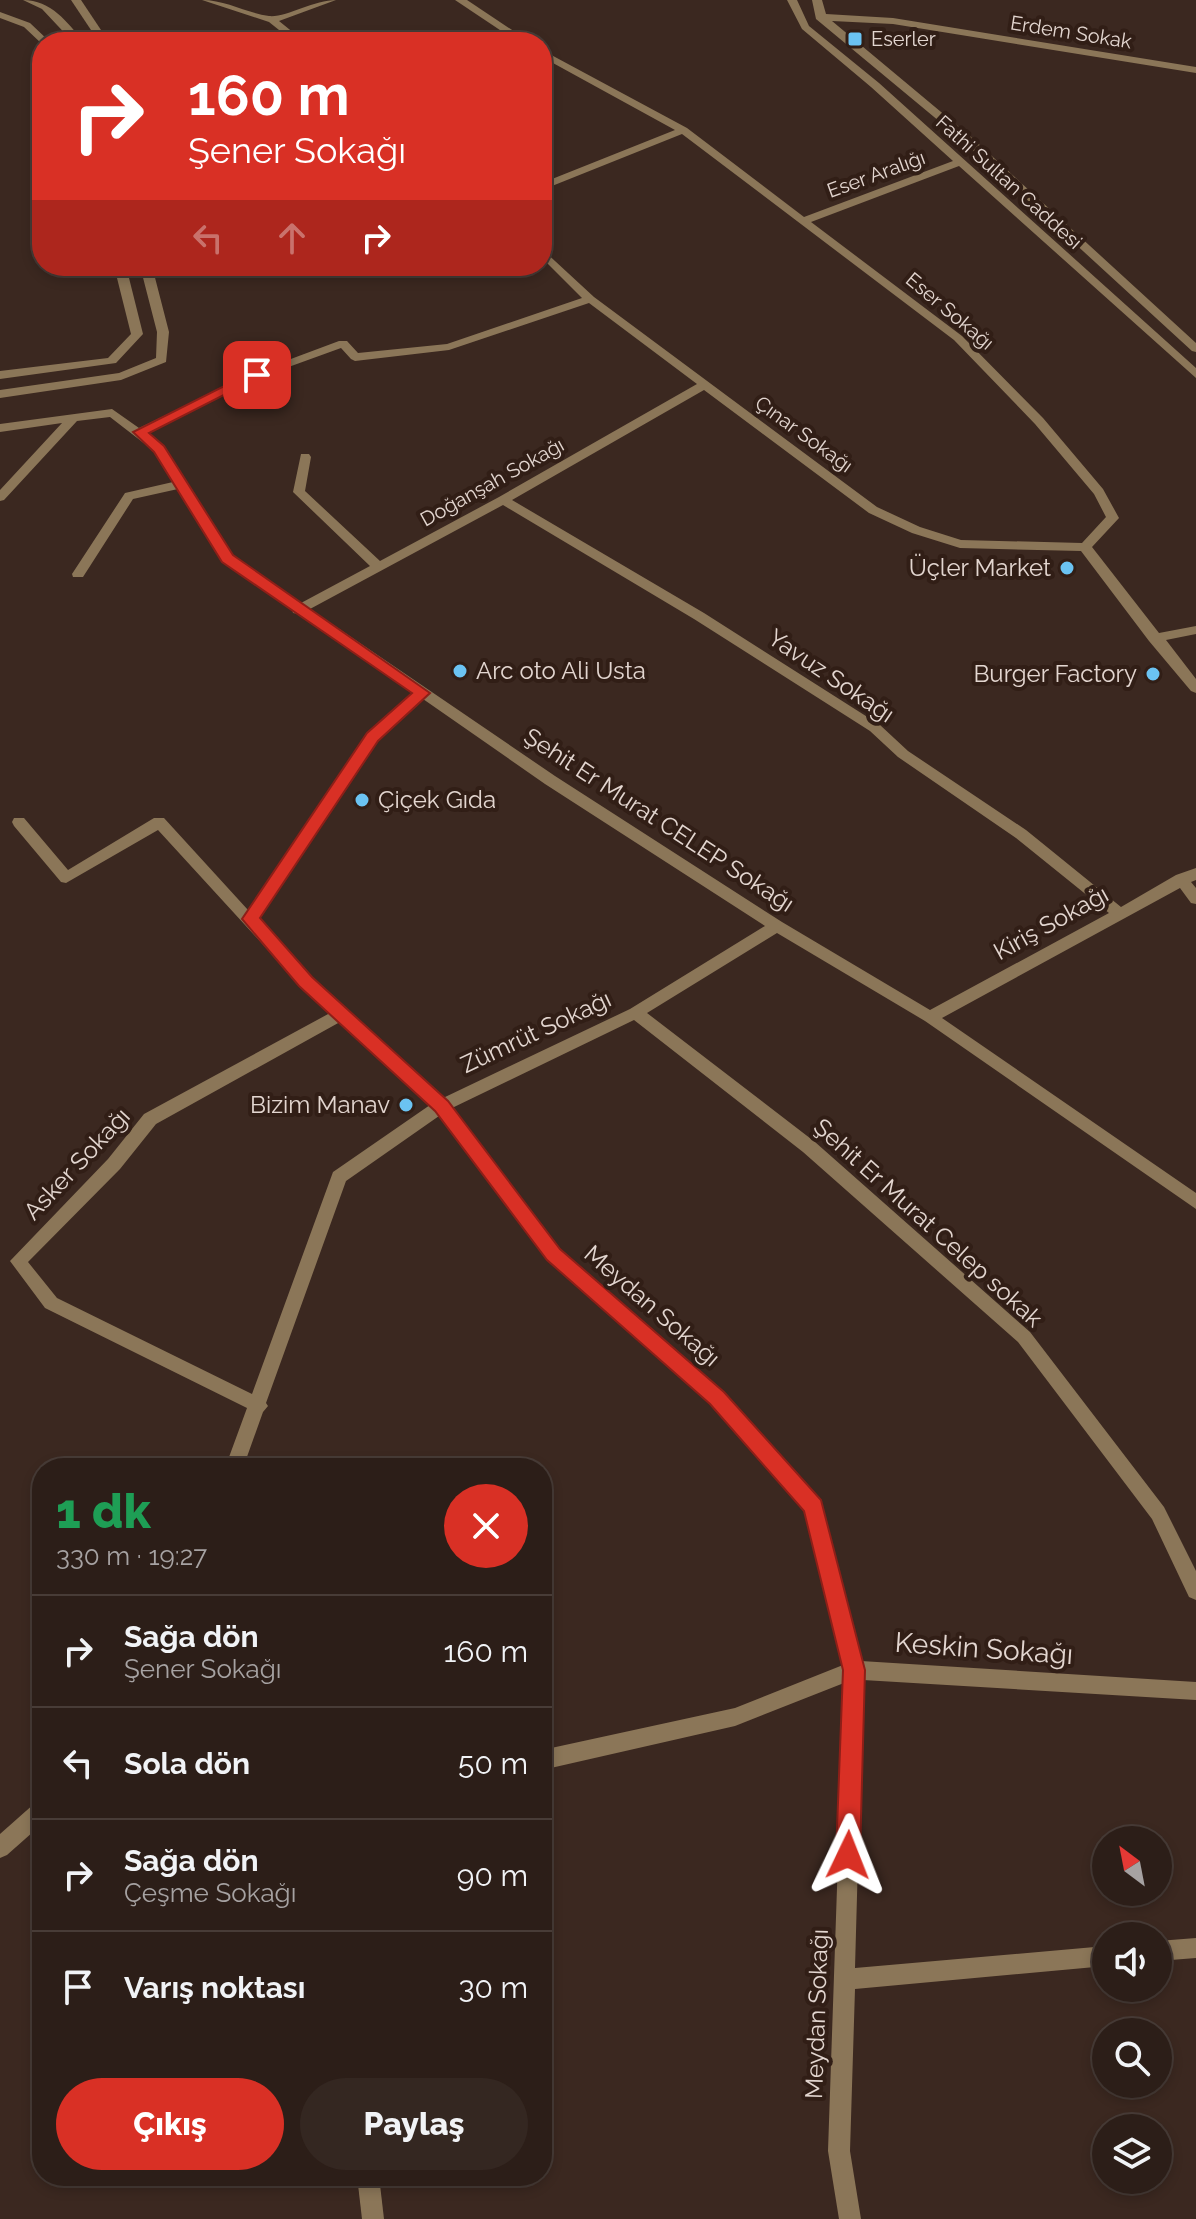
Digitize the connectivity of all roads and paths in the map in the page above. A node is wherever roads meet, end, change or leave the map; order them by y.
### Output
1 (28, 0) edge
2 (76, 0) edge
3 (207, 0) edge
4 (331, 0) edge
5 (460, 0) edge
6 (792, 0) edge
7 (817, 0) edge
8 (0, 15) edge
9 (798, 17) junction
10 (822, 17) junction
11 (272, 20) junction
12 (34, 32) edge
13 (69, 32) edge
14 (97, 32) edge
15 (287, 32) edge
16 (510, 32) edge
17 (552, 58) edge
18 (1192, 70) edge
19 (1196, 79) edge
20 (683, 130) junction
21 (961, 162) junction
22 (552, 183) edge
23 (805, 220) junction
24 (552, 262) edge
25 (122, 276) edge
26 (149, 276) edge
27 (590, 299) junction
28 (1196, 349) edge
29 (1196, 374) edge
30 (0, 375) edge
31 (704, 385) junction
32 (0, 394) edge
33 (72, 420) junction
34 (0, 428) edge
35 (140, 432) junction
36 (305, 457) dead end
37 (181, 484) junction
38 (0, 497) edge
39 (503, 500) junction
40 (1085, 547) junction
41 (379, 567) junction
42 (78, 574) dead end
43 (298, 610) junction
44 (1196, 630) edge
45 (1154, 638) junction
46 (1196, 688) edge
47 (422, 693) junction
48 (19, 822) dead end
49 (1196, 873) edge
50 (1181, 879) junction
51 (1196, 899) edge
52 (1119, 913) junction
53 (250, 919) junction
54 (777, 926) junction
55 (635, 1013) junction
56 (341, 1014) junction
57 (930, 1017) junction
58 (441, 1106) junction
59 (1196, 1202) edge
60 (259, 1406) junction
61 (238, 1458) edge
62 (1196, 1591) edge
63 (854, 1670) junction
64 (1196, 1691) edge
65 (552, 1758) edge
66 (32, 1819) edge
67 (0, 1848) edge
68 (1196, 1948) edge
69 (1172, 1950) edge
70 (1092, 1957) edge
71 (844, 1979) junction
72 (369, 2186) edge
73 (373, 2219) edge
74 (850, 2219) edge

1 - 13 street
2 - 14 street
3 - 11 street
4 - 11 street
5 - 16 street
6 - 9 street
7 - 10 street
8 - 12 street
9 - 10 street, Erdem Sokak
9 - 21 street, Fathi Sultan Caddesi
10 - 18 street, Erdem Sokak
10 - 28 street
11 - 15 street
17 - 20 street, Eser Sokağı
18 - 19 street
20 - 22 street
20 - 23 street, Eser Sokağı
21 - 23 street, Eser Aralığı
21 - 29 street, Fathi Sultan Caddesi
23 - 40 street, Eser Sokağı
24 - 27 street, Çınar Sokağı
25 - 30 street
26 - 32 street
27 - 31 street, Çınar Sokağı
27 - 35 street
31 - 39 street, Doğanşah Sokağı
31 - 40 street, Çınar Sokağı
33 - 34 street, Şehit Er Murat CELEP Sokağı
33 - 35 street, Şehit Er Murat CELEP Sokağı
33 - 38 street
35 - 37 street, Şehit Er Murat CELEP Sokağı
36 - 41 street
37 - 42 street
37 - 43 street, Şehit Er Murat CELEP Sokağı
39 - 41 street, Doğanşah Sokağı
39 - 52 street, Yavuz Sokağı
40 - 45 street
41 - 43 street, Doğanşah Sokağı
43 - 47 street, Şehit Er Murat CELEP Sokağı
44 - 45 street
45 - 46 street
47 - 53 street
47 - 54 street, Şehit Er Murat CELEP Sokağı
48 - 53 street, Meydan Sokağı
49 - 50 street, Kiriş Sokağı
50 - 51 street
50 - 52 street, Kiriş Sokağı
52 - 57 street, Kiriş Sokağı
53 - 56 street, Meydan Sokağı
54 - 55 street, Zümrüt Sokağı
54 - 57 street, Şehit Er Murat CELEP Sokağı
55 - 58 street, Zümrüt Sokağı
55 - 62 street, Şehit Er Murat Celep sokak
56 - 58 street, Meydan Sokağı
56 - 60 street, Asker Sokağı
57 - 59 street, Şehit Er Murat CELEP Sokağı
58 - 60 street, Zümrüt Sokağı
58 - 63 street, Meydan Sokağı
60 - 61 street, Zümrüt Sokağı
63 - 64 street, Keskin Sokağı
63 - 65 street, Keskin Sokağı
63 - 71 street, Meydan Sokağı
66 - 67 street
68 - 69 street
70 - 71 street
71 - 74 street, Meydan Sokağı
72 - 73 street

